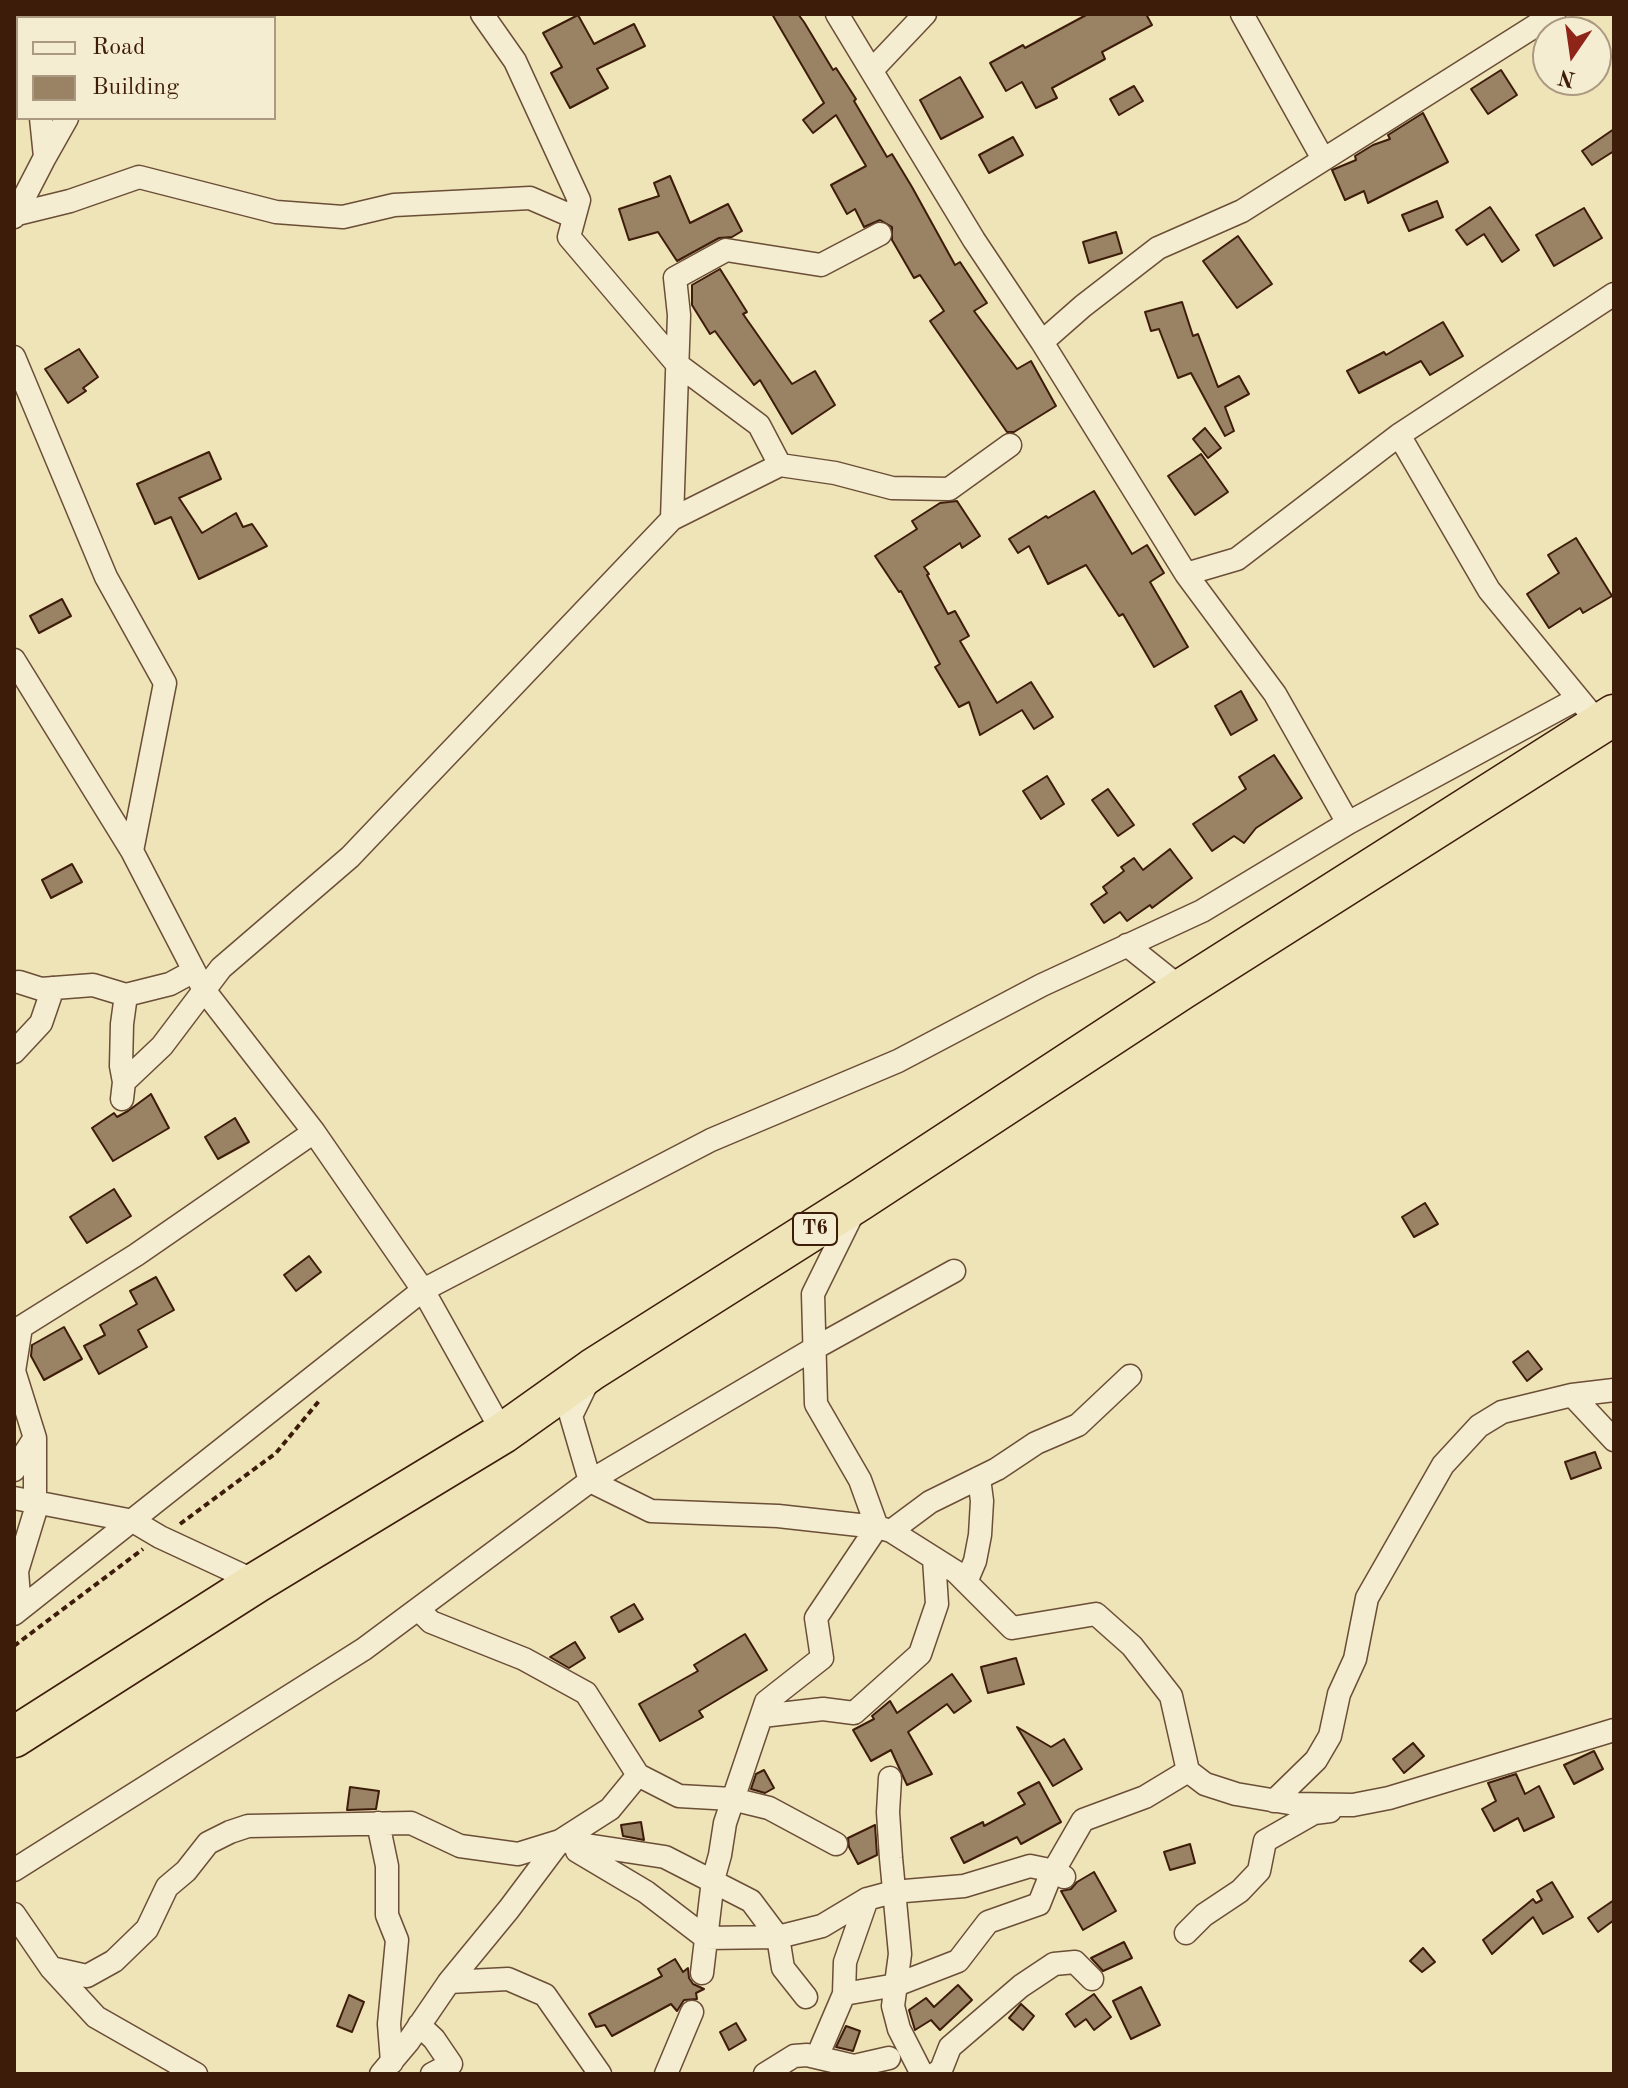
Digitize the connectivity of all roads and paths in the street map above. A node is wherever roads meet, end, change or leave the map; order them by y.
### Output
1 (482, 14) edge
2 (837, 14) edge
3 (925, 14) edge
4 (1242, 14) edge
5 (1554, 14) edge
6 (872, 70) junction
7 (41, 120) edge
8 (66, 120) edge
9 (45, 157) junction
10 (1323, 159) junction
11 (16, 216) edge
12 (574, 217) junction
13 (880, 234) dead end
14 (1614, 294) edge
15 (1042, 342) junction
16 (14, 357) edge
17 (677, 364) junction
18 (1399, 435) junction
19 (1010, 445) dead end
20 (780, 465) junction
21 (672, 519) junction
22 (1186, 574) junction
23 (14, 660) edge
24 (22, 693) edge
25 (1597, 713) edge
26 (1348, 823) junction
27 (132, 851) junction
28 (1127, 945) junction
29 (199, 980) junction
30 (19, 982) dead end
31 (53, 988) junction
32 (1182, 989) junction
33 (126, 995) junction
34 (14, 1052) edge
35 (314, 1132) junction
36 (860, 1200) junction
37 (954, 1271) dead end
38 (423, 1290) junction
39 (18, 1327) edge
40 (815, 1348) junction
41 (593, 1369) junction
42 (1130, 1376) dead end
43 (1614, 1390) edge
44 (325, 1392) dead end
45 (1572, 1395) junction
46 (571, 1417) junction
47 (503, 1433) junction
48 (35, 1438) junction
49 (1614, 1440) edge
50 (14, 1470) edge
51 (979, 1478) junction
52 (590, 1481) junction
53 (24, 1500) edge
54 (133, 1521) junction
55 (884, 1529) junction
56 (160, 1537) junction
57 (934, 1559) junction
58 (257, 1582) junction
59 (966, 1582) junction
60 (418, 1609) junction
61 (17, 1612) edge
62 (14, 1646) edge
63 (762, 1716) junction
64 (1614, 1730) edge
65 (14, 1737) edge
66 (1188, 1771) junction
67 (638, 1775) junction
68 (890, 1778) dead end
69 (732, 1799) junction
70 (1274, 1801) junction
71 (1353, 1805) junction
72 (378, 1823) junction
73 (560, 1841) junction
74 (836, 1844) dead end
75 (14, 1870) edge
76 (1059, 1874) junction
77 (713, 1880) junction
78 (893, 1892) junction
79 (867, 1899) junction
80 (14, 1914) edge
81 (1186, 1933) dead end
82 (778, 1937) junction
83 (706, 1938) junction
84 (51, 1968) junction
85 (702, 1973) dead end
86 (1092, 1979) dead end
87 (449, 1982) junction
88 (844, 1994) junction
89 (895, 1995) junction
90 (806, 1997) dead end
91 (692, 2012) dead end
92 (419, 2025) junction
93 (817, 2057) junction
94 (885, 2066) edge
95 (386, 2068) edge
96 (196, 2074) edge
97 (432, 2074) edge
98 (600, 2074) edge
99 (666, 2074) edge
100 (765, 2074) edge
101 (922, 2074) edge
102 (935, 2074) edge

1 - 12 street
2 - 6 street
3 - 6 street
4 - 10 street
5 - 10 street
6 - 15 street
7 - 9 street
8 - 9 street
9 - 11 street
10 - 15 street
11 - 12 street
12 - 17 street
13 - 17 street
14 - 18 street
15 - 22 street
16 - 27 street
17 - 20 street
17 - 21 street
18 - 22 street
18 - 25 street
19 - 20 street
20 - 21 street
21 - 29 street
22 - 26 street
23 - 24 street
24 - 27 street
25 - 26 street
25 - 32 highway, T6
26 - 28 street
27 - 29 street
28 - 32 street
28 - 38 street
29 - 33 street
29 - 33 street
29 - 35 street
30 - 31 street
31 - 33 street
31 - 34 street
32 - 36 highway, T6
35 - 38 street
35 - 39 street
36 - 40 street
36 - 41 highway, T6
37 - 40 street
38 - 47 street
38 - 54 street
39 - 48 street
40 - 52 street
40 - 55 street
41 - 46 street
41 - 47 highway, T6
42 - 51 street
43 - 45 street
44 - 56 path
45 - 49 street
45 - 70 street
46 - 47 street
46 - 52 street
47 - 58 highway, T6
48 - 50 street
48 - 53 street
51 - 55 street
51 - 59 street
52 - 55 street
52 - 60 street
53 - 54 street
53 - 61 street
54 - 56 street
54 - 61 street
55 - 57 street
55 - 63 street
56 - 58 street
56 - 62 path
57 - 59 street
57 - 63 street
58 - 65 highway, T6
59 - 66 street
60 - 67 street
60 - 75 street
63 - 69 street
64 - 71 street
66 - 70 street
66 - 76 street
67 - 69 street
67 - 73 street
68 - 78 street
69 - 74 street
69 - 77 street
70 - 71 street
71 - 81 street
72 - 73 street
72 - 84 street
72 - 95 street
73 - 77 street
73 - 83 street
73 - 87 street
76 - 78 street
76 - 89 street
77 - 82 street
77 - 83 street
78 - 79 street
78 - 89 street
79 - 82 street
79 - 88 street
80 - 84 street
82 - 83 street
82 - 90 street
83 - 85 street
84 - 96 street
86 - 102 street
87 - 92 street
87 - 98 street
88 - 89 street
88 - 93 street
89 - 94 street
89 - 101 street
91 - 99 street
92 - 95 street
92 - 97 street
93 - 94 street
93 - 100 street

